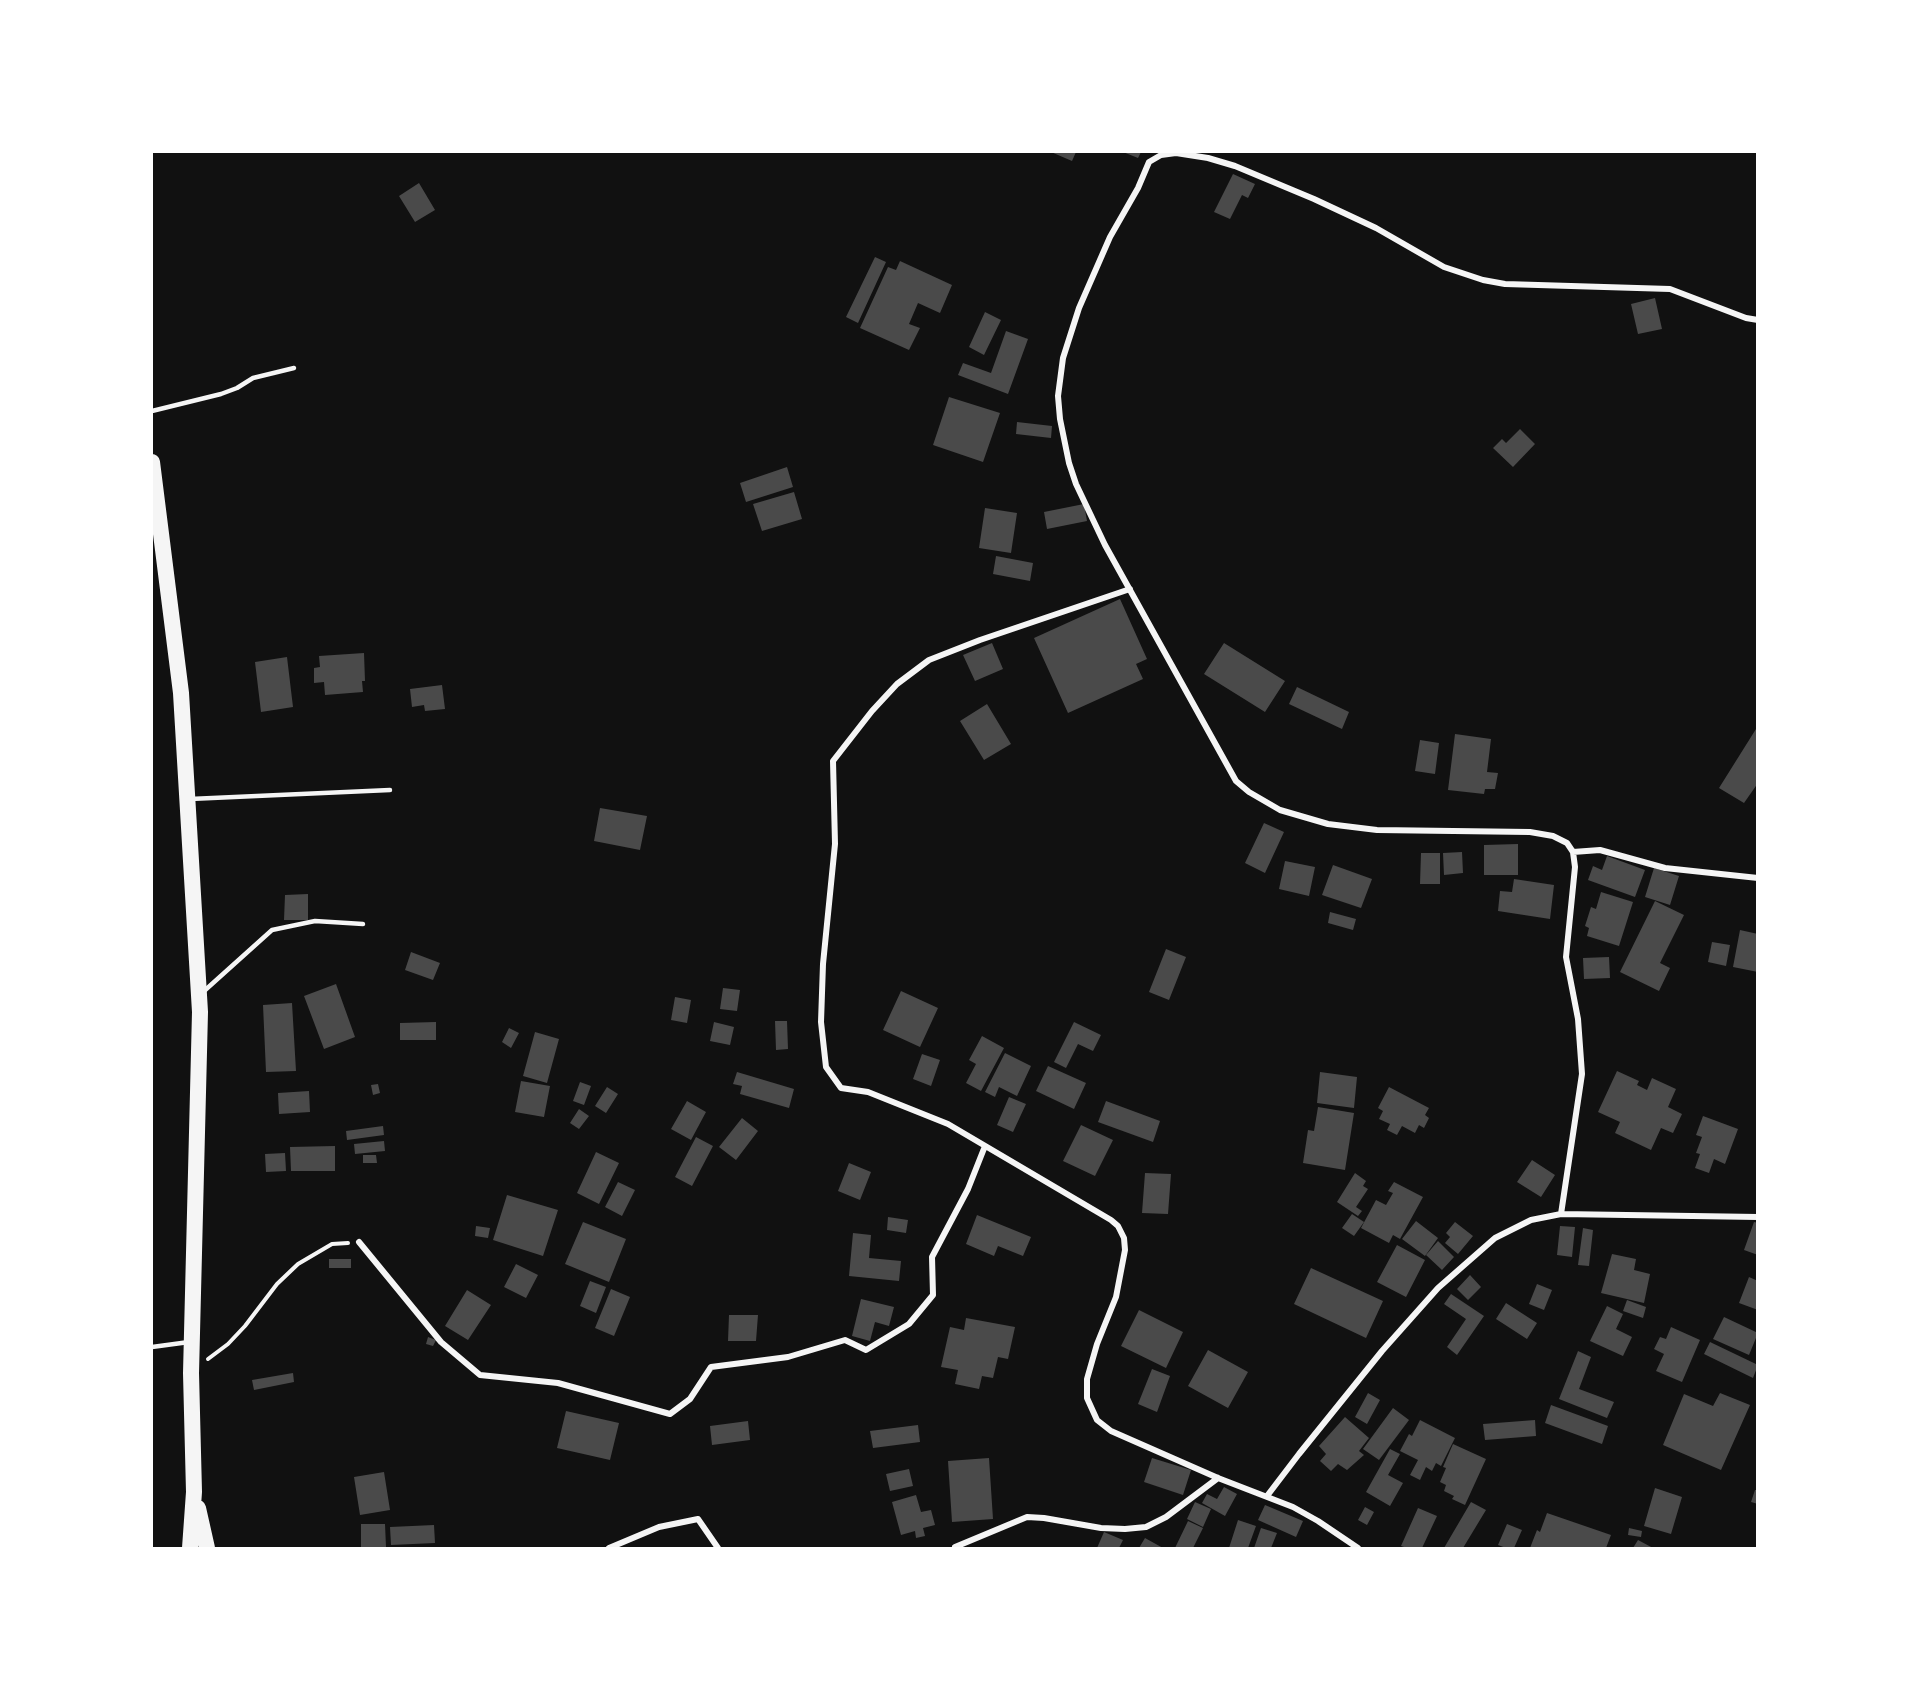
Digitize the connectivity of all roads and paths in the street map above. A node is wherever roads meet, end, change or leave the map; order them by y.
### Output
1 (1758, 320) edge
2 (294, 368) dead end
3 (152, 411) edge
4 (152, 462) edge
5 (1130, 589) junction
6 (390, 790) dead end
7 (188, 800) junction
8 (1573, 852) junction
9 (1758, 878) edge
10 (363, 924) dead end
11 (199, 996) junction
12 (985, 1146) junction
13 (1561, 1214) junction
14 (1758, 1217) edge
15 (359, 1242) joint
16 (191, 1342) junction
17 (152, 1347) edge
18 (191, 1372) junction
19 (1218, 1478) junction
20 (194, 1492) junction
21 (1267, 1496) junction
22 (955, 1547) dead end
23 (189, 1548) edge
24 (207, 1548) edge
25 (609, 1548) edge
26 (718, 1548) edge
27 (1358, 1548) edge

1 - 5 street
2 - 3 lane
4 - 7 highway
5 - 8 street
5 - 12 street
6 - 7 lane
7 - 11 highway
8 - 9 street
8 - 13 street
10 - 11 lane
11 - 16 highway
12 - 15 street
12 - 19 street
13 - 14 street
13 - 21 street
15 - 18 path
16 - 17 lane
16 - 18 highway
18 - 20 highway
19 - 21 street
19 - 22 street
20 - 23 highway
20 - 24 highway
21 - 27 street
25 - 26 street

